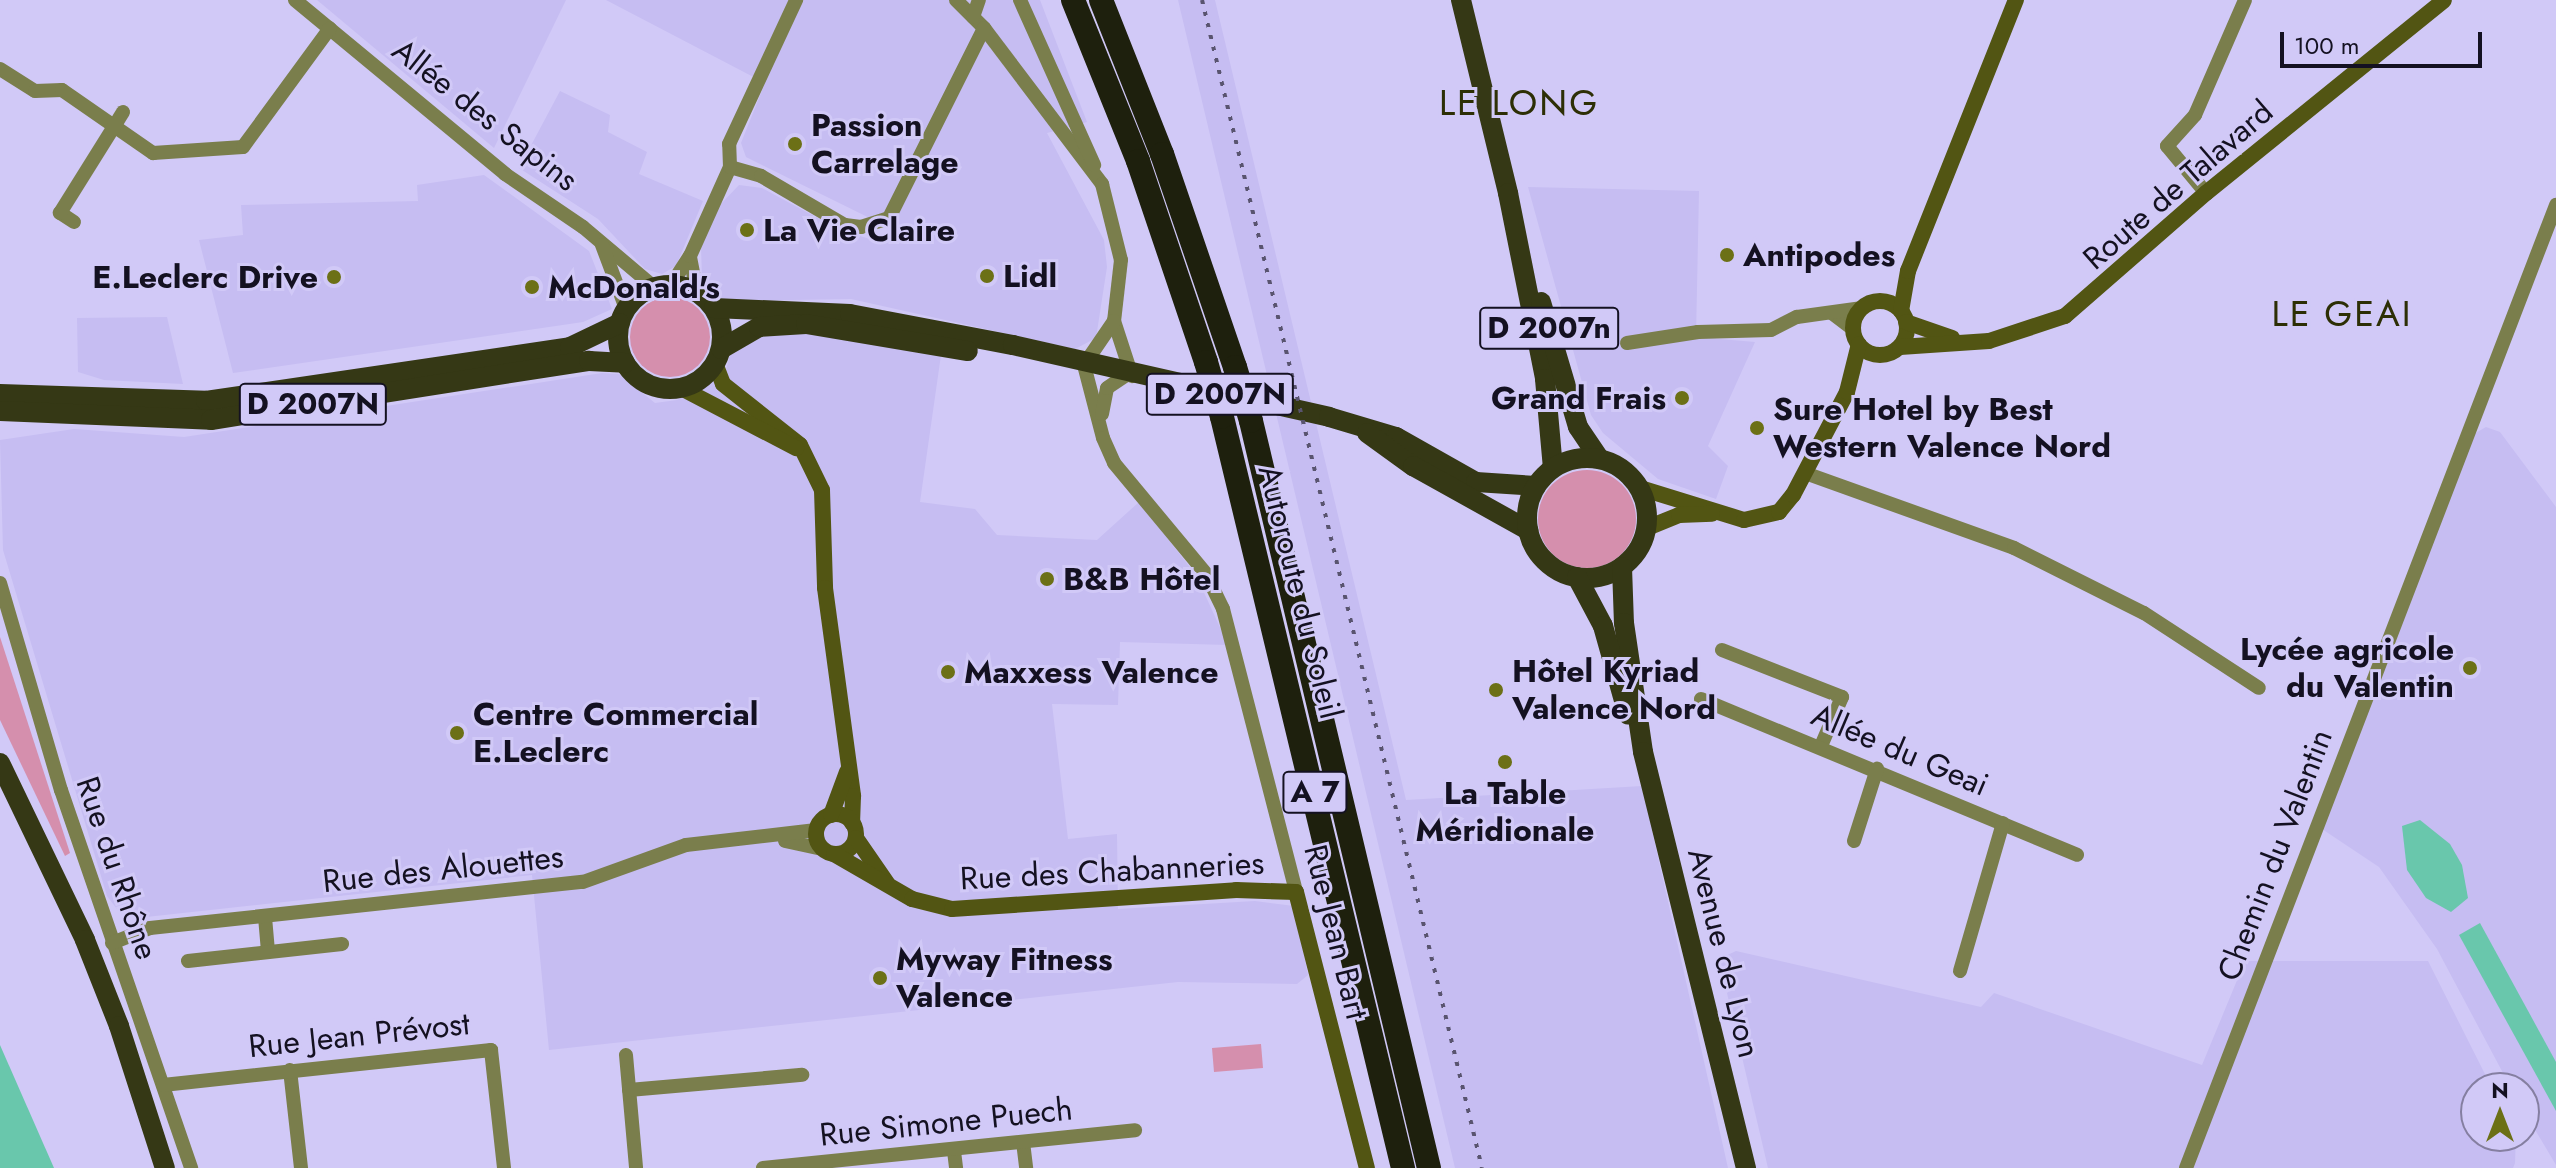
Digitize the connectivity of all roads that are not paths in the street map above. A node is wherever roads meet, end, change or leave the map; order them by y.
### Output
1 (295, 0) edge
2 (796, 0) edge
3 (957, 0) edge
4 (979, 0) edge
5 (1020, 0) edge
6 (1073, 0) edge
7 (1101, 0) edge
8 (1461, 0) edge
9 (2016, 0) edge
10 (2245, 0) edge
11 (2444, 0) edge
12 (973, 17) junction
13 (330, 28) junction
14 (984, 28) junction
15 (0, 69) edge
16 (123, 112) dead end
17 (114, 126) junction
18 (730, 167) junction
19 (1102, 184) junction
20 (1508, 193) junction
21 (2206, 193) junction
22 (2556, 205) edge
23 (74, 222) dead end
24 (602, 245) junction
25 (690, 256) junction
26 (1908, 271) junction
27 (662, 286) junction
28 (697, 292) junction
29 (1880, 301) junction
30 (714, 308) junction
31 (1862, 308) junction
32 (1833, 314) junction
33 (623, 316) junction
34 (1904, 316) junction
35 (1114, 321) junction
36 (1856, 337) junction
37 (1965, 342) junction
38 (1627, 343) dead end
39 (1900, 347) junction
40 (1880, 355) junction
41 (718, 356) junction
42 (625, 363) junction
43 (1084, 365) junction
44 (1129, 375) junction
45 (681, 388) junction
46 (1847, 392) junction
47 (0, 394) edge
48 (0, 411) edge
49 (1101, 418) junction
50 (1355, 424) junction
51 (807, 456) junction
52 (1599, 458) junction
53 (1553, 468) junction
54 (1805, 473) junction
55 (1536, 486) junction
56 (1640, 488) junction
57 (1726, 515) junction
58 (1647, 528) junction
59 (1528, 530) junction
60 (1622, 567) junction
61 (1577, 577) junction
62 (2, 590) edge
63 (1722, 650) dead end
64 (2259, 688) dead end
65 (1701, 699) dead end
66 (1821, 746) junction
67 (1643, 752) junction
68 (1, 765) edge
69 (1877, 769) junction
70 (847, 772) junction
71 (831, 815) junction
72 (2003, 823) junction
73 (816, 830) junction
74 (854, 830) junction
75 (777, 838) junction
76 (1854, 841) dead end
77 (828, 852) junction
78 (2077, 855) dead end
79 (887, 884) junction
80 (1296, 892) junction
81 (265, 917) junction
82 (112, 943) junction
83 (342, 944) dead end
84 (268, 952) junction
85 (188, 961) dead end
86 (1960, 971) dead end
87 (626, 1055) dead end
88 (290, 1070) junction
89 (802, 1075) dead end
90 (163, 1085) junction
91 (629, 1090) junction
92 (1135, 1130) dead end
93 (1023, 1142) junction
94 (954, 1151) junction
95 (822, 1166) edge
96 (165, 1168) edge
97 (191, 1168) edge
98 (301, 1168) edge
99 (504, 1168) edge
100 (636, 1168) edge
101 (763, 1168) edge
102 (956, 1168) edge
103 (1026, 1168) edge
104 (1367, 1168) edge
105 (1403, 1168) edge
106 (1429, 1168) edge
107 (1746, 1168) edge
108 (2186, 1168) edge

1 - 13 street, Allée des Sapins
2 - 18 street
3 - 12 street
4 - 12 street
5 - 19 street
6 - 105 highway, Autoroute du Soleil / A 7, bridge
7 - 106 highway, Autoroute du Soleil / A 7, bridge
8 - 20 main road, D 2007n
9 - 26 street
10 - 21 street
11 - 21 street, Route de Talavard
12 - 14 street
13 - 17 street
13 - 24 street, Allée des Sapins
14 - 18 street
14 - 19 street
15 - 17 street
16 - 17 street
17 - 23 street
18 - 25 street
19 - 35 street
20 - 52 main road, D 2007n
20 - 53 main road, D 2007n
21 - 37 street, Route de Talavard
22 - 108 street, Chemin du Valentin
24 - 27 street, Allée des Sapins
24 - 33 street
25 - 27 street
25 - 28 street
26 - 29 street
26 - 34 street
27 - 28 main road
27 - 33 main road
28 - 30 main road
29 - 31 street
29 - 34 street
30 - 41 main road
30 - 43 main road, D 2007N
31 - 32 street
31 - 36 street
32 - 36 street
32 - 38 street
33 - 42 main road
33 - 47 main road, D 2007N
34 - 37 street, Route de Talavard
34 - 39 street
35 - 43 street
35 - 44 street
36 - 40 street
36 - 46 street
37 - 39 street, Route de Talavard
39 - 40 street
40 - 46 street
41 - 43 main road, D 2007N
41 - 45 main road
41 - 51 street, Rue des Chabanneries
42 - 45 main road
42 - 48 main road, D 2007N
43 - 44 main road, D 2007N
43 - 49 street, Rue Jean Bart
44 - 49 street
44 - 50 main road, D 2007N
45 - 51 street
46 - 54 street
49 - 80 street, Rue Jean Bart
50 - 55 main road, D 2007N
50 - 59 main road, D 2007N
51 - 70 street, Rue des Chabanneries
52 - 53 main road
52 - 56 main road
53 - 55 main road
54 - 57 street
54 - 64 street
55 - 59 main road
56 - 57 street
56 - 58 main road
57 - 58 street
58 - 60 main road
59 - 61 main road
60 - 61 main road
60 - 67 main road, Avenue de Lyon
61 - 67 main road, Avenue de Lyon
62 - 82 street, Rue du Rhône
63 - 66 street
65 - 66 street, Allée du Geai
66 - 69 street, Allée du Geai
67 - 107 main road, Avenue de Lyon
68 - 96 main road
69 - 72 street, Allée du Geai
69 - 76 street
70 - 71 street, Rue des Chabanneries
70 - 74 street, Rue des Chabanneries
71 - 73 street
71 - 74 street
72 - 78 street, Allée du Geai
72 - 86 street
73 - 75 street
73 - 77 street
74 - 77 street
74 - 79 street, Rue des Chabanneries
75 - 77 street
75 - 81 street, Rue des Alouettes
77 - 79 street, Rue des Chabanneries
79 - 80 street, Rue des Chabanneries
80 - 104 street, Rue Jean Bart
81 - 82 street, Rue des Alouettes
81 - 84 street
82 - 90 street, Rue du Rhône
83 - 84 street
84 - 85 street
87 - 91 street
88 - 90 street, Rue Jean Prévost
88 - 98 street
88 - 99 street, Rue Jean Prévost
89 - 91 street
90 - 97 street, Rue du Rhône
91 - 100 street
92 - 93 street, Rue Simone Puech
93 - 94 street, Rue Simone Puech
93 - 103 street
94 - 95 street, Rue Simone Puech
94 - 102 street
95 - 101 street, Rue Simone Puech

